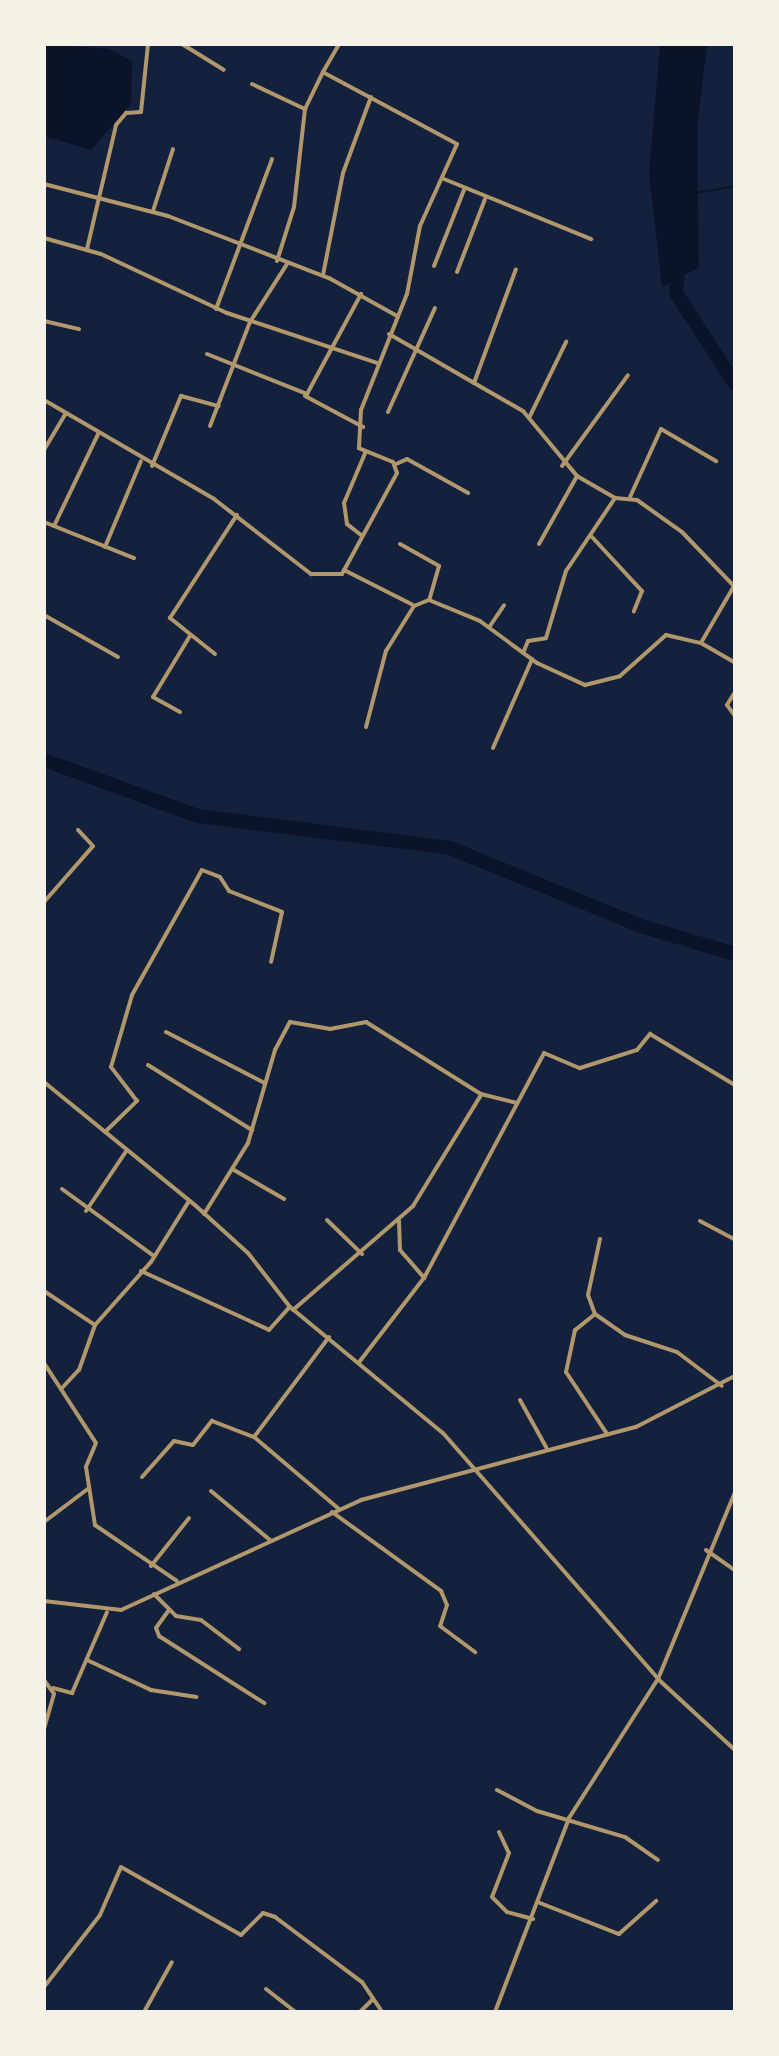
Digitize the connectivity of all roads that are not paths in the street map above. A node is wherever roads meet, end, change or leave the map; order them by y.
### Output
1 (148, 44) edge
2 (182, 44) edge
3 (339, 44) edge
4 (224, 70) dead end
5 (323, 72) junction
6 (252, 84) dead end
7 (371, 97) junction
8 (305, 109) junction
9 (173, 149) dead end
10 (272, 159) dead end
11 (444, 179) junction
12 (44, 184) edge
13 (464, 190) junction
14 (100, 194) junction
15 (485, 199) junction
16 (153, 211) junction
17 (44, 238) edge
18 (591, 239) dead end
19 (87, 249) junction
20 (240, 249) junction
21 (277, 261) junction
22 (287, 264) junction
23 (434, 266) dead end
24 (516, 269) dead end
25 (457, 272) dead end
26 (323, 276) junction
27 (361, 294) junction
28 (435, 308) dead end
29 (216, 309) junction
30 (397, 316) junction
31 (44, 321) edge
32 (250, 322) junction
33 (79, 329) dead end
34 (389, 334) junction
35 (566, 342) dead end
36 (332, 348) junction
37 (415, 351) junction
38 (207, 354) dead end
39 (377, 363) junction
40 (237, 367) junction
41 (628, 375) dead end
42 (474, 383) junction
43 (303, 395) junction
44 (44, 400) edge
45 (219, 406) junction
46 (388, 412) dead end
47 (66, 413) junction
48 (529, 418) junction
49 (210, 426) dead end
50 (363, 427) junction
51 (98, 434) junction
52 (44, 450) edge
53 (366, 451) junction
54 (141, 461) junction
55 (716, 461) dead end
56 (396, 464) junction
57 (562, 466) junction
58 (151, 467) junction
59 (577, 476) junction
60 (468, 493) dead end
61 (630, 497) junction
62 (615, 498) junction
63 (237, 515) junction
64 (44, 522) edge
65 (54, 526) junction
66 (361, 535) junction
67 (592, 537) junction
68 (400, 544) dead end
69 (539, 544) dead end
70 (105, 548) junction
71 (134, 558) dead end
72 (344, 570) junction
73 (429, 600) junction
74 (504, 605) dead end
75 (414, 606) junction
76 (634, 611) dead end
77 (44, 615) edge
78 (490, 627) junction
79 (190, 636) junction
80 (701, 643) junction
81 (523, 653) junction
82 (215, 654) dead end
83 (118, 657) dead end
84 (532, 659) junction
85 (735, 663) edge
86 (735, 692) edge
87 (180, 712) dead end
88 (735, 716) edge
89 (366, 727) dead end
90 (493, 748) dead end
91 (78, 830) dead end
92 (44, 902) edge
93 (271, 962) dead end
94 (166, 1032) dead end
95 (148, 1065) dead end
96 (44, 1082) edge
97 (265, 1083) junction
98 (735, 1085) edge
99 (481, 1094) junction
100 (516, 1103) junction
101 (252, 1130) junction
102 (105, 1132) junction
103 (127, 1150) junction
104 (234, 1170) junction
105 (62, 1189) dead end
106 (284, 1199) dead end
107 (189, 1201) junction
108 (86, 1211) junction
109 (204, 1214) junction
110 (327, 1220) dead end
111 (399, 1221) junction
112 (700, 1221) dead end
113 (600, 1239) dead end
114 (735, 1240) edge
115 (362, 1254) junction
116 (154, 1256) junction
117 (141, 1271) junction
118 (424, 1278) junction
119 (44, 1291) edge
120 (291, 1309) junction
121 (595, 1314) junction
122 (95, 1325) junction
123 (329, 1337) junction
124 (360, 1362) junction
125 (44, 1363) edge
126 (735, 1376) edge
127 (722, 1386) junction
128 (62, 1388) junction
129 (520, 1400) dead end
130 (607, 1434) junction
131 (254, 1437) junction
132 (546, 1447) junction
133 (470, 1466) junction
134 (142, 1477) dead end
135 (89, 1488) junction
136 (211, 1491) dead end
137 (735, 1492) edge
138 (339, 1509) junction
139 (332, 1512) junction
140 (189, 1518) dead end
141 (44, 1522) edge
142 (270, 1540) junction
143 (706, 1550) junction
144 (151, 1566) junction
145 (735, 1570) edge
146 (177, 1581) junction
147 (154, 1594) junction
148 (44, 1601) edge
149 (169, 1610) junction
150 (107, 1612) junction
151 (239, 1649) dead end
152 (475, 1652) dead end
153 (87, 1660) junction
154 (658, 1679) junction
155 (44, 1680) edge
156 (53, 1688) junction
157 (196, 1697) dead end
158 (264, 1703) dead end
159 (44, 1729) edge
160 (735, 1750) edge
161 (497, 1790) dead end
162 (569, 1818) junction
163 (499, 1832) dead end
164 (658, 1860) dead end
165 (656, 1901) dead end
166 (540, 1903) junction
167 (533, 1919) junction
168 (172, 1962) dead end
169 (44, 1987) edge
170 (266, 1989) dead end
171 (372, 2000) junction
172 (144, 2012) edge
173 (295, 2012) edge
174 (360, 2012) edge
175 (382, 2012) edge
176 (495, 2012) edge

1 - 14 street
2 - 4 street
3 - 5 street
5 - 7 street
5 - 8 street
6 - 8 street
7 - 11 street
7 - 26 street
8 - 21 street
9 - 16 street
10 - 20 street
11 - 13 street
11 - 30 street
12 - 14 street
13 - 15 street
13 - 23 street
14 - 16 street
14 - 19 street
15 - 18 street
15 - 25 street
16 - 20 street
17 - 19 street
19 - 29 street
20 - 21 street
20 - 29 street
21 - 22 street
22 - 26 street
22 - 32 street
24 - 42 street
26 - 27 street
27 - 30 street
27 - 36 street
28 - 37 street
29 - 32 street
30 - 34 street
31 - 33 street
32 - 36 street
32 - 40 street
34 - 37 street
34 - 39 street
35 - 48 street
36 - 39 street
36 - 43 street
37 - 42 street
37 - 46 street
38 - 40 street
39 - 50 street
40 - 43 street
40 - 45 street
41 - 57 street
42 - 48 street
43 - 50 street
44 - 47 street
45 - 49 street
45 - 58 street
47 - 51 street
47 - 52 street
48 - 57 street
50 - 53 street
51 - 54 street
51 - 65 street
53 - 56 street
53 - 66 street
54 - 58 street
54 - 70 street
55 - 61 street
56 - 60 street
56 - 66 street
57 - 59 street
58 - 63 street
59 - 62 street
59 - 69 street
61 - 62 street
61 - 80 street
62 - 67 street
63 - 72 street
63 - 79 street
64 - 65 street
65 - 70 street
66 - 72 street
67 - 76 street
67 - 81 street
68 - 73 street
70 - 71 street
72 - 75 street
73 - 75 street
73 - 78 street
74 - 78 street
75 - 89 street
77 - 83 street
78 - 81 street
79 - 82 street
79 - 87 street
80 - 84 street
80 - 85 street
81 - 84 street
84 - 90 street
86 - 88 street
91 - 92 street
93 - 102 street
94 - 97 street
95 - 101 street
96 - 102 street
97 - 99 street
97 - 101 street
98 - 100 street
99 - 100 street
99 - 111 street
100 - 118 street
101 - 104 street
102 - 103 street
103 - 107 street
103 - 108 street
104 - 106 street
104 - 109 street
105 - 108 street
107 - 109 street
107 - 116 street
108 - 116 street
109 - 120 street
110 - 115 street
111 - 115 street
111 - 118 street
112 - 114 street
113 - 121 street
115 - 120 street
116 - 117 street
117 - 120 street
117 - 122 street
118 - 124 street
119 - 122 street
120 - 123 street
121 - 127 street
121 - 130 street
122 - 128 street
123 - 124 street
123 - 131 street
124 - 133 street
125 - 128 street
126 - 127 street
127 - 130 street
128 - 135 street
129 - 132 street
130 - 132 street
131 - 134 street
131 - 138 street
132 - 133 street
133 - 138 street
133 - 154 street
135 - 141 street
135 - 144 street
136 - 142 street
137 - 143 street
138 - 139 street
139 - 142 street
139 - 152 street
140 - 144 street
142 - 146 street
143 - 145 street
143 - 154 street
144 - 146 street
146 - 147 street
147 - 149 street
147 - 150 street
148 - 150 street
149 - 151 street
149 - 158 street
150 - 153 street
153 - 156 street
153 - 157 street
154 - 160 street
154 - 162 street
155 - 156 street
156 - 159 street
161 - 162 street
162 - 164 street
162 - 166 street
163 - 167 street
165 - 166 street
166 - 167 street
167 - 176 street
168 - 172 street
169 - 171 street
170 - 173 street
171 - 174 street
171 - 175 street

